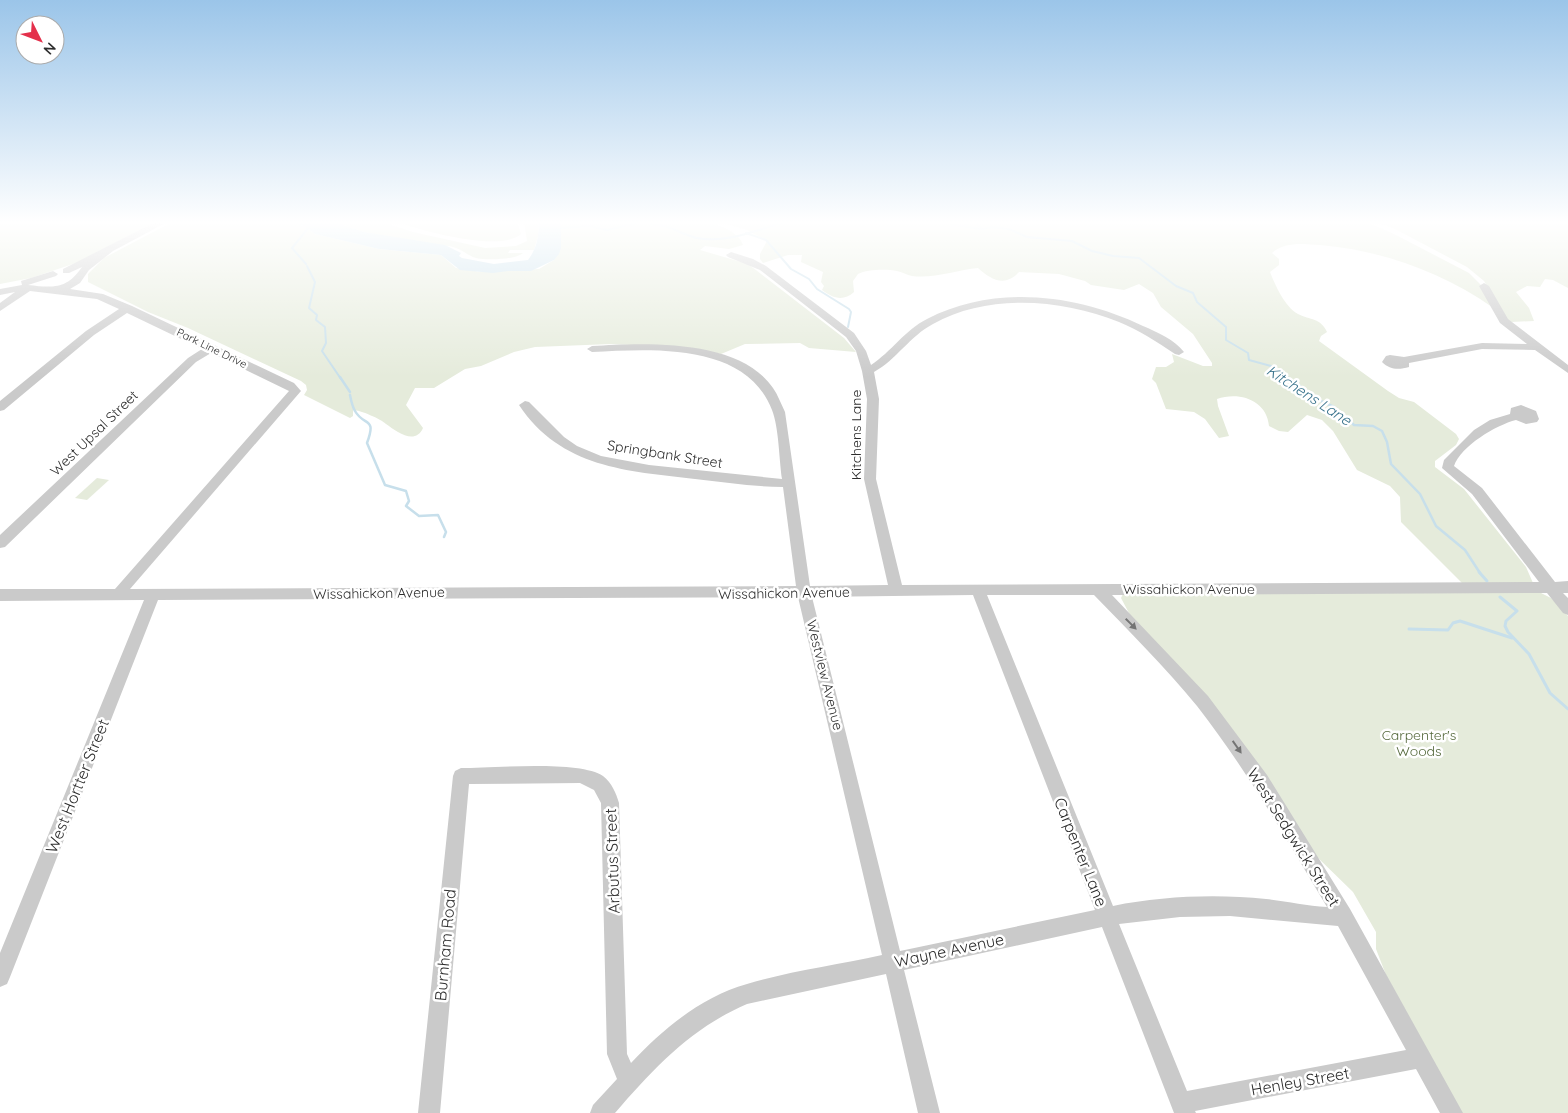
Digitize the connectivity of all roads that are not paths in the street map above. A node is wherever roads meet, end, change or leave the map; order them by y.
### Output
1 (58, 273) edge
2 (78, 273) edge
3 (83, 273) edge
4 (769, 273) edge
5 (53, 274) junction
6 (80, 278) junction
7 (1484, 286) dead end
8 (28, 288) junction
9 (48, 289) junction
10 (0, 290) edge
11 (94, 295) junction
12 (0, 308) edge
13 (128, 308) junction
14 (90, 334) junction
15 (1535, 347) junction
16 (211, 348) junction
17 (592, 349) dead end
18 (1179, 352) dead end
19 (1403, 361) dead end
20 (1568, 370) edge
21 (868, 371) junction
22 (525, 405) dead end
23 (0, 407) edge
24 (1517, 416) dead end
25 (789, 483) junction
26 (0, 543) edge
27 (1568, 587) edge
28 (1552, 588) junction
29 (1097, 589) junction
30 (978, 590) junction
31 (896, 591) junction
32 (804, 592) junction
33 (119, 594) junction
34 (153, 594) junction
35 (0, 595) edge
36 (1568, 609) edge
37 (461, 776) joint
38 (1343, 916) junction
39 (1107, 917) junction
40 (893, 962) junction
41 (0, 976) edge
42 (1420, 1058) junction
43 (630, 1080) junction
44 (1183, 1108) edge
45 (429, 1113) edge
46 (601, 1113) edge
47 (929, 1113) edge
48 (1452, 1113) edge

1 - 5 street
2 - 6 street
3 - 6 street
4 - 21 street, Kitchens Lane
5 - 9 street
5 - 10 street
6 - 9 street
6 - 11 street
7 - 15 street
8 - 9 street
8 - 10 street
8 - 12 street
9 - 11 street
11 - 13 street, Park Line Drive
11 - 14 street
13 - 14 street
13 - 16 street, Park Line Drive
14 - 23 street
15 - 19 street
15 - 20 street
16 - 26 street, West Upsal Street
16 - 33 street, Park Line Drive
17 - 25 street, Westview Avenue
18 - 21 street
21 - 31 street, Kitchens Lane
22 - 25 street, Springbank Street
24 - 28 street
25 - 32 street, Westview Avenue
27 - 28 street, Wissahickon Avenue
28 - 29 street, Wissahickon Avenue
28 - 36 street
29 - 30 street, Wissahickon Avenue
29 -> 38 street, West Sedgwick Street
30 - 31 street, Wissahickon Avenue
30 - 39 street, Carpenter Lane
31 - 32 street, Wissahickon Avenue
32 - 34 street, Wissahickon Avenue
32 - 40 street, Westview Avenue
33 - 34 street, Wissahickon Avenue
33 - 35 street, Wissahickon Avenue
34 - 41 street, West Hortter Street
37 - 43 street, Arbutus Street
37 - 45 street, Burnham Road
38 - 39 street, Wayne Avenue
38 - 42 street, West Sedgwick Street
39 - 40 street, Wayne Avenue
39 - 44 street, Carpenter Lane
40 - 43 street, Wayne Avenue
40 - 47 street, Westview Avenue
42 - 44 street, Henley Street
42 - 48 street, West Sedgwick Street
43 - 46 street, Wayne Avenue

